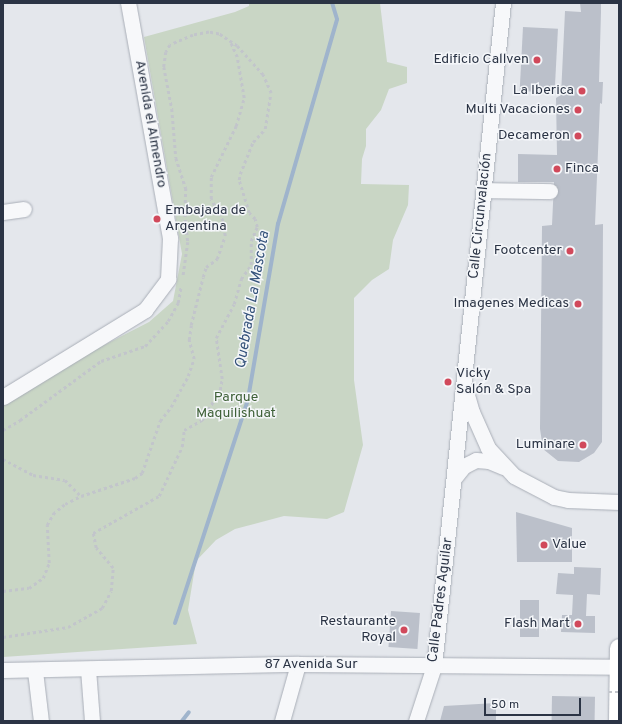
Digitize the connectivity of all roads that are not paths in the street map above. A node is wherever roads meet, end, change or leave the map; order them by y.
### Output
1 (128, 3) edge
2 (503, 3) edge
3 (484, 190) junction
4 (550, 191) dead end
5 (24, 210) dead end
6 (3, 212) edge
7 (462, 377) junction
8 (3, 397) edge
9 (504, 468) junction
10 (455, 477) junction
11 (619, 502) edge
12 (619, 648) edge
13 (298, 664) junction
14 (434, 666) junction
15 (619, 667) edge
16 (88, 669) junction
17 (3, 670) edge
18 (35, 671) junction
19 (41, 721) edge
20 (92, 721) edge
21 (282, 721) edge
22 (416, 721) edge
23 (618, 721) edge

1 - 8 street, Avenida el Almendro
2 - 3 street, Calle Circunvalación
3 - 4 street
3 - 7 street, Calle Circunvalación
5 - 6 street
7 - 9 street
7 - 10 street, Calle Circunvalación
9 - 10 street
9 - 11 street
10 - 14 street, Calle Padres Aguilar
12 - 15 main road
13 - 14 street, 87 Avenida Sur
13 - 16 street, 87 Avenida Sur
13 - 21 street
14 - 15 street, 87 Avenida Sur
14 - 22 street, Calle Padres Aguilar
15 - 23 main road
16 - 18 street, 87 Avenida Sur
16 - 20 street
17 - 18 street, 87 Avenida Sur
18 - 19 street

